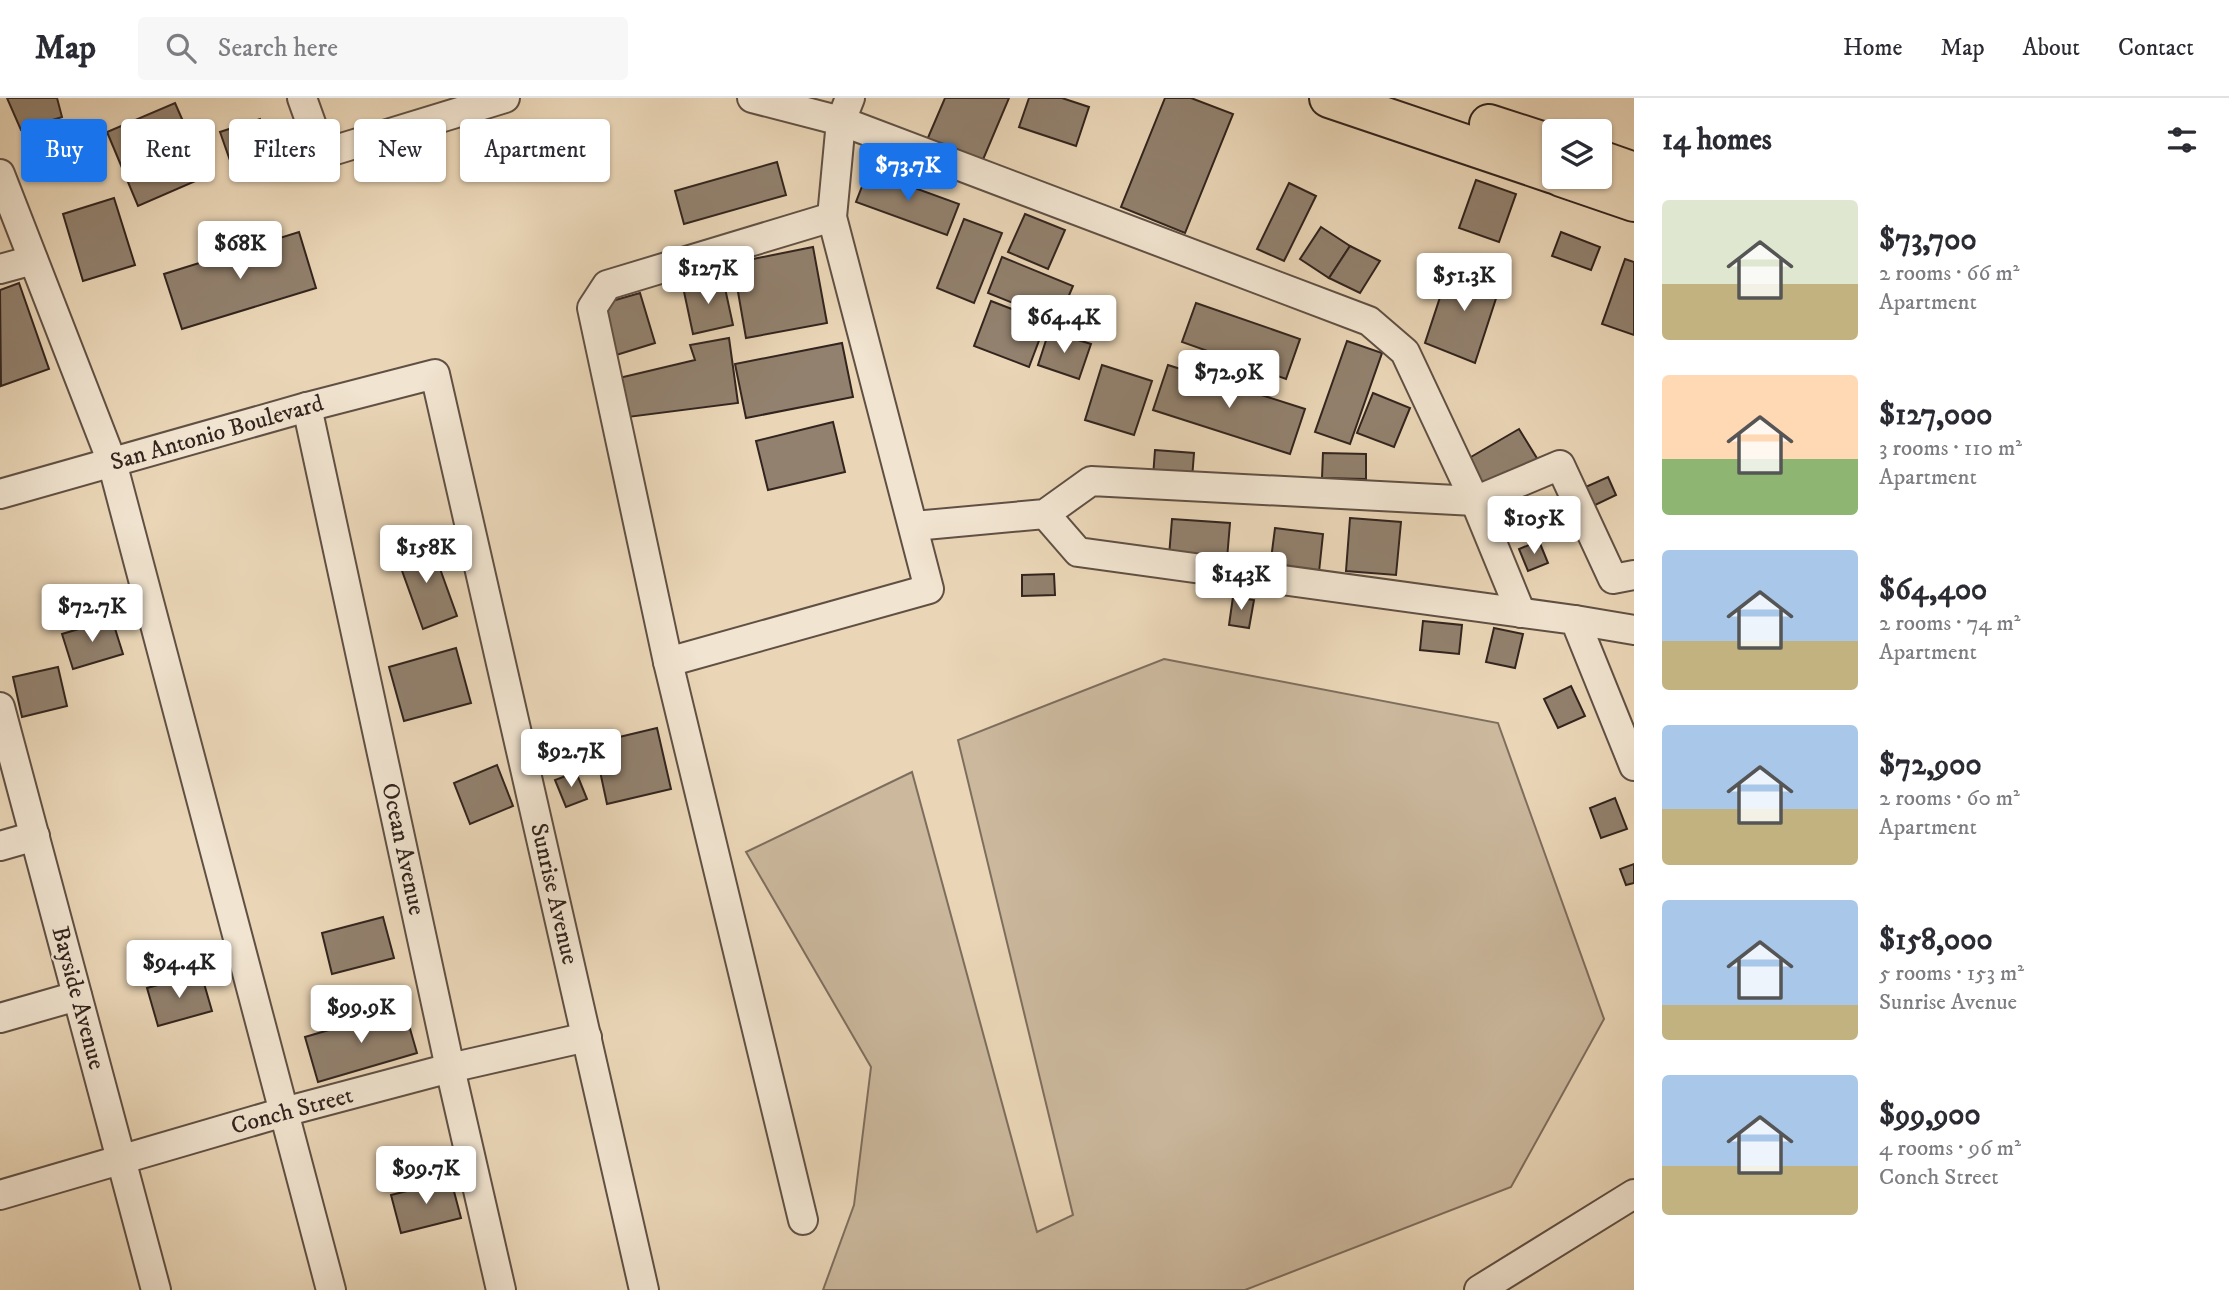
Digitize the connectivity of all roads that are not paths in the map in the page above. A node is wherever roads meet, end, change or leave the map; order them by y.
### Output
1 (302, 98) edge
2 (505, 98) edge
3 (752, 98) edge
4 (1329, 98) edge
5 (1410, 98) edge
6 (846, 110) edge
7 (1488, 137) junction
8 (1542, 144) edge
9 (1612, 164) edge
10 (1542, 167) edge
11 (1634, 172) edge
12 (0, 174) edge
13 (1596, 189) edge
14 (1634, 202) edge
15 (832, 217) junction
16 (33, 260) junction
17 (0, 269) edge
18 (435, 374) joint
19 (307, 407) junction
20 (112, 462) junction
21 (0, 494) edge
22 (1475, 501) junction
23 (1045, 514) junction
24 (914, 526) junction
25 (1624, 577) edge
26 (1521, 613) junction
27 (1585, 622) junction
28 (1634, 630) edge
29 (668, 662) junction
30 (0, 707) edge
31 (1626, 725) edge
32 (1634, 766) edge
33 (35, 836) junction
34 (0, 846) edge
35 (77, 996) junction
36 (0, 1018) edge
37 (587, 1037) junction
38 (450, 1068) junction
39 (284, 1112) junction
40 (121, 1160) junction
41 (1634, 1194) edge
42 (0, 1195) edge
43 (803, 1220) dead end
44 (156, 1290) edge
45 (331, 1290) edge
46 (501, 1290) edge
47 (644, 1290) edge
48 (1479, 1290) edge

1 - 2 street
3 - 6 street
4 - 7 highway
5 - 7 highway
6 - 15 street
6 - 22 street
7 - 8 highway
7 - 10 highway
9 - 11 highway
12 - 16 street
13 - 14 highway
15 - 24 street
15 - 29 street
16 - 17 street
16 - 20 street
18 - 19 street, San Antonio Boulevard
18 - 37 street, Sunrise Avenue
19 - 20 street, San Antonio Boulevard
19 - 38 street, Ocean Avenue
20 - 21 street, San Antonio Boulevard
20 - 39 street
22 - 23 street
22 - 25 street
22 - 26 street
23 - 24 street
23 - 26 street
24 - 29 street
25 - 27 street
26 - 27 street
27 - 28 street
27 - 31 street
29 - 43 street
30 - 33 street, Bayside Avenue
31 - 32 street
33 - 34 street
33 - 35 street, Bayside Avenue
35 - 36 street
35 - 40 street, Bayside Avenue
37 - 38 street, Conch Street
37 - 47 street, Sunrise Avenue
38 - 39 street, Conch Street
38 - 46 street, Ocean Avenue
39 - 40 street, Conch Street
39 - 45 street
40 - 42 street, Conch Street
40 - 44 street, Bayside Avenue
41 - 48 street

